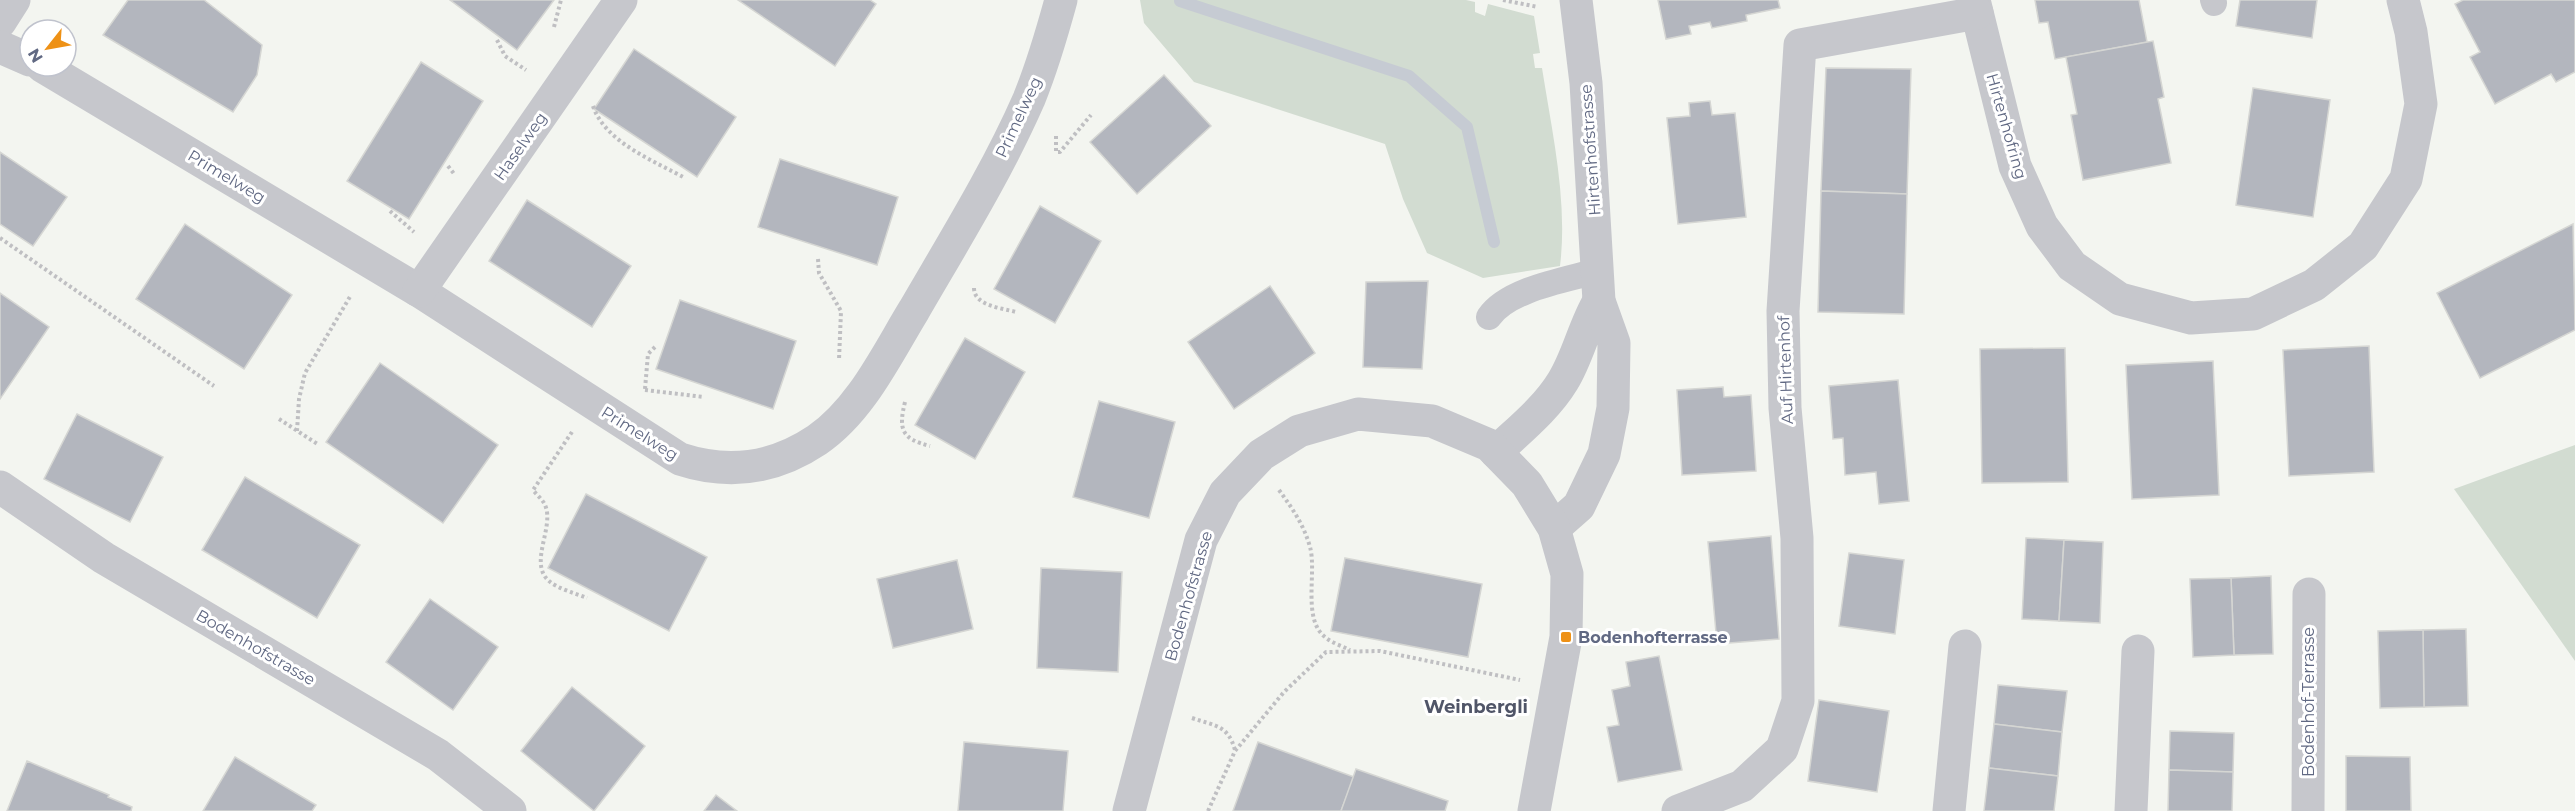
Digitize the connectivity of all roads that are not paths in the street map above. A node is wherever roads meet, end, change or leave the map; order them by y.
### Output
1 (14, 0) edge
2 (621, 0) edge
3 (1061, 0) edge
4 (1576, 0) edge
5 (2403, 0) edge
6 (1976, 7) edge
7 (0, 22) edge
8 (0, 47) edge
9 (18, 55) edge
10 (62, 78) edge
11 (1598, 286) junction
12 (418, 291) junction
13 (1489, 317) dead end
14 (1496, 452) junction
15 (0, 487) edge
16 (1554, 528) junction
17 (2309, 594) dead end
18 (1965, 646) dead end
19 (2138, 651) dead end
20 (510, 811) edge
21 (1129, 811) edge
22 (1534, 811) edge
23 (1678, 811) edge
24 (1949, 811) edge
25 (2131, 811) edge
26 (2308, 811) edge

1 - 7 street
2 - 12 street, Haselweg
3 - 12 street, Primelweg
4 - 11 street, Hirtenhofstrasse
5 - 6 street, Hirtenhofring
6 - 23 street, Auf Hirtenhof
8 - 9 street
10 - 12 street, Primelweg
11 - 13 lane
11 - 14 street
11 - 16 street, Hirtenhofstrasse
14 - 16 street, Bodenhofstrasse
14 - 21 street, Bodenhofstrasse
15 - 20 street, Bodenhofstrasse
16 - 22 street, Bodenhofstrasse
17 - 26 street, Bodenhof-Terrasse
18 - 24 street
19 - 25 street

